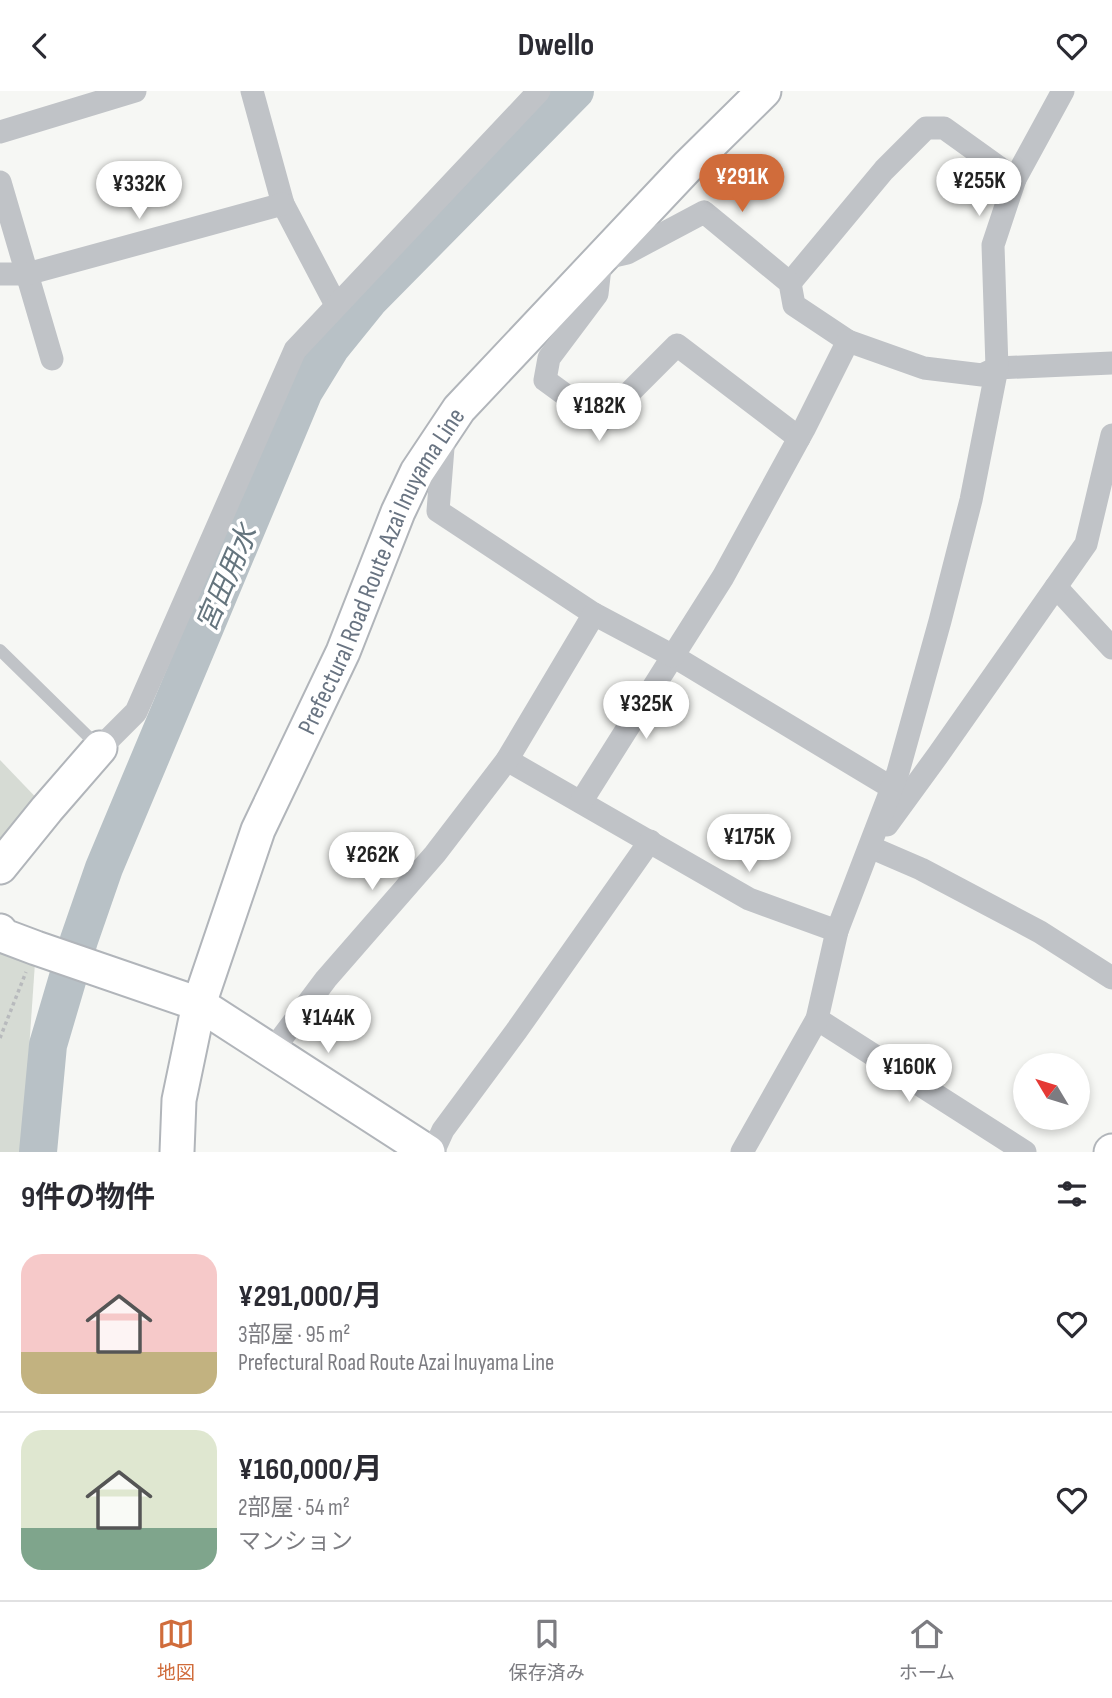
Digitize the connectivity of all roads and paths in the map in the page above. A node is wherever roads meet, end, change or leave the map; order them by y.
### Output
1 (134, 91) edge
2 (252, 91) edge
3 (539, 91) edge
4 (764, 91) edge
5 (1063, 91) edge
6 (0, 132) edge
7 (1015, 179) junction
8 (0, 182) edge
9 (283, 204) junction
10 (601, 259) junction
11 (0, 274) edge
12 (27, 274) junction
13 (790, 283) junction
14 (336, 305) junction
15 (848, 341) junction
16 (52, 359) dead end
17 (1112, 363) edge
18 (997, 368) junction
19 (444, 431) junction
20 (1112, 435) edge
21 (799, 438) junction
22 (1056, 587) junction
23 (594, 614) junction
24 (1112, 648) edge
25 (0, 650) edge
26 (673, 656) junction
27 (100, 748) junction
28 (507, 760) junction
29 (892, 788) junction
30 (581, 802) junction
31 (650, 841) junction
32 (870, 847) junction
33 (0, 867) edge
34 (837, 930) junction
35 (0, 931) edge
36 (36, 948) junction
37 (1112, 978) edge
38 (199, 1004) junction
39 (817, 1019) junction
40 (0, 1038) edge
41 (272, 1051) junction
42 (746, 1151) edge
43 (177, 1152) edge
44 (430, 1152) edge
45 (1025, 1152) edge

1 - 6 street
2 - 9 street
3 - 14 street
4 - 10 main road, Prefectural Road Route Azai Inuyama Line
5 - 7 street
7 - 13 street
7 - 18 street
8 - 12 street
9 - 12 street
9 - 14 street
10 - 13 street
10 - 19 main road, Prefectural Road Route Azai Inuyama Line
10 - 21 street
11 - 12 street
12 - 16 street
13 - 15 street
14 - 27 street
15 - 18 street
15 - 21 street
17 - 18 street
18 - 29 street
19 - 23 street
19 - 38 main road, Prefectural Road Route Azai Inuyama Line
20 - 22 street
21 - 26 street
22 - 24 street
22 - 32 street
23 - 26 street
23 - 28 street
25 - 27 lane
26 - 29 street
26 - 30 street
27 - 33 main road
28 - 30 street
28 - 41 street
29 - 32 street
30 - 31 street
31 - 34 street
31 - 44 street
32 - 34 street
32 - 37 street
34 - 39 street
35 - 36 main road
36 - 38 main road
36 - 40 path
38 - 41 main road
38 - 43 main road, Prefectural Road Route Azai Inuyama Line
39 - 42 street
39 - 45 street
41 - 44 main road

